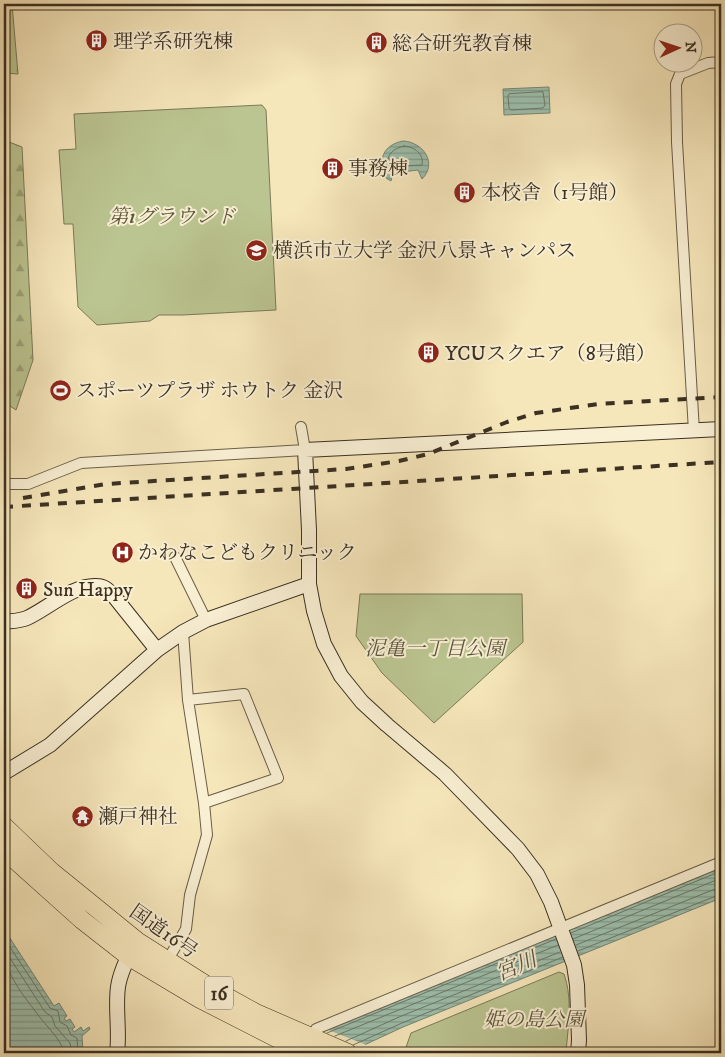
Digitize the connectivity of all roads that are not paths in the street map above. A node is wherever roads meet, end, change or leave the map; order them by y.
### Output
1 (721, 62) edge
2 (301, 427) dead end
3 (721, 429) edge
4 (694, 431) junction
5 (305, 450) junction
6 (4, 484) edge
7 (174, 557) dead end
8 (309, 584) junction
9 (206, 620) junction
10 (4, 622) edge
11 (182, 632) junction
12 (157, 650) junction
13 (188, 700) junction
14 (4, 773) edge
15 (204, 803) junction
16 (4, 826) edge
17 (4, 850) edge
18 (721, 862) edge
19 (561, 930) junction
20 (136, 941) junction
21 (128, 956) junction
22 (167, 961) junction
23 (312, 1040) edge
24 (117, 1053) edge
25 (348, 1053) edge
26 (578, 1053) edge

1 - 4 street
2 - 5 street
3 - 4 street
4 - 5 street
5 - 6 street
5 - 8 street
7 - 9 street
8 - 9 street
8 - 19 street
9 - 11 street
10 - 12 street
11 - 12 street
11 - 13 street
12 - 14 street
13 - 15 street
13 - 15 street
15 - 22 street
16 - 20 highway, 国道16号 / 16
17 - 21 highway, 国道16号 / 16
18 - 19 street
19 - 23 street
19 - 26 street
20 - 21 street
20 - 22 highway, 国道16号 / 16
21 - 23 highway, 国道16号 / 16
21 - 24 street
22 - 23 highway, 国道16号 / 16
23 - 25 highway, 国道16号 / 16

